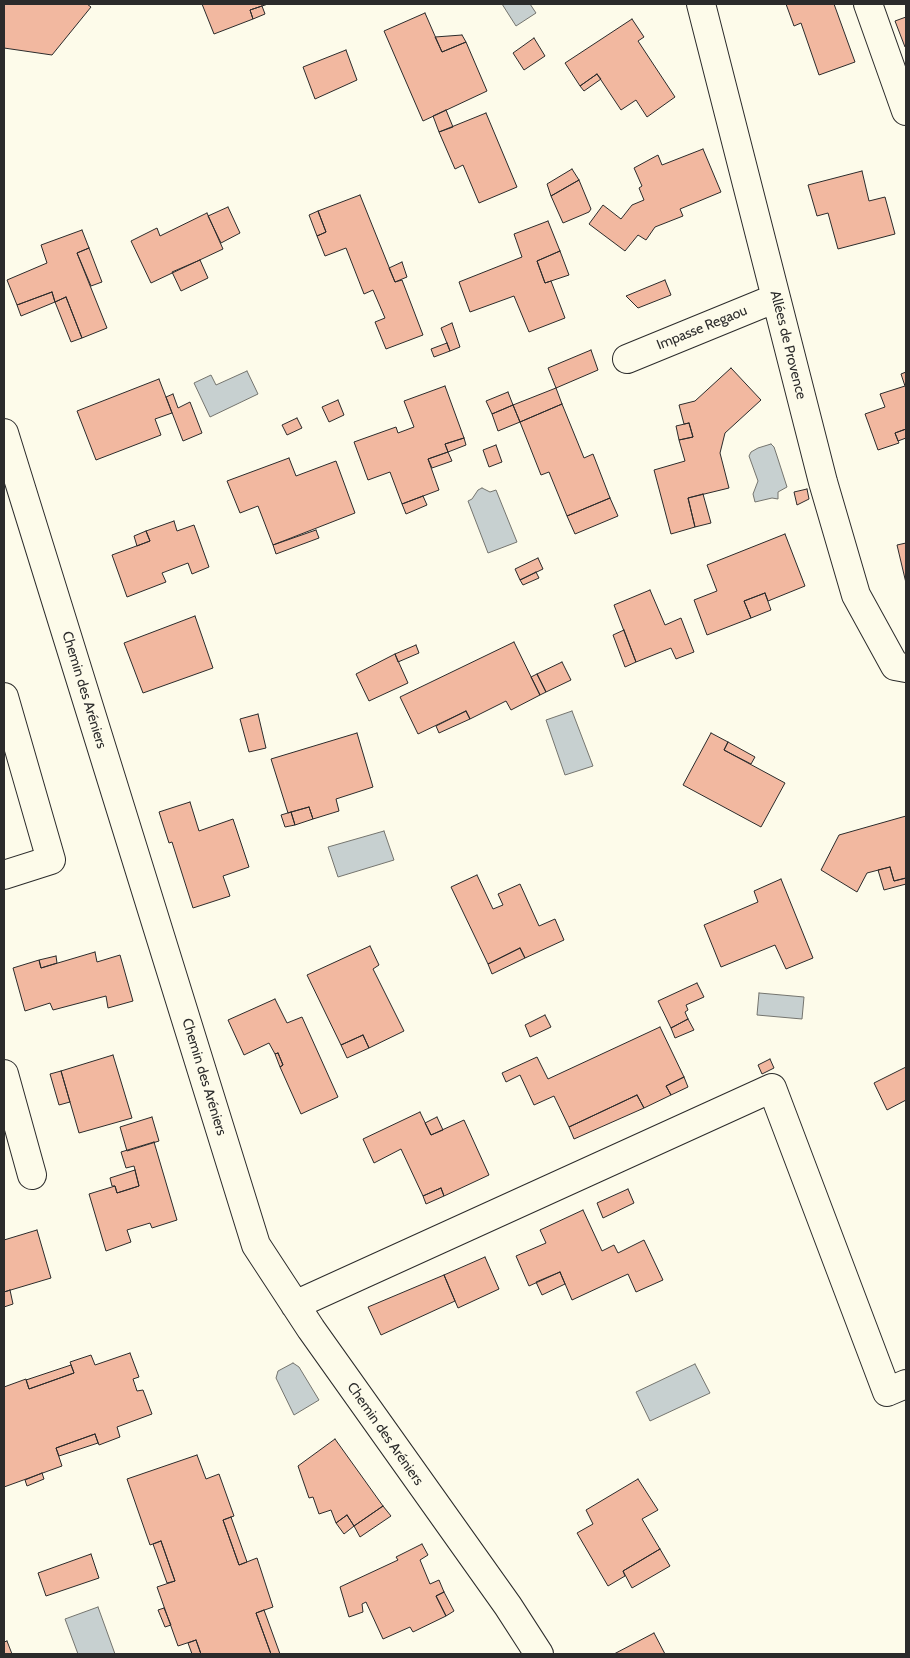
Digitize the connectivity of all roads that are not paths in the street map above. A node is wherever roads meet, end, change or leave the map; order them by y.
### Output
1 (701, 4) edge
2 (868, 4) edge
3 (906, 111) edge
4 (776, 298) junction
5 (627, 359) dead end
6 (4, 433) edge
7 (906, 668) edge
8 (4, 697) edge
9 (4, 875) edge
10 (4, 1074) edge
11 (32, 1175) dead end
12 (295, 1305) junction
13 (906, 1384) edge
14 (539, 1654) edge

1 - 4 street, Allées de Provence
2 - 3 street
4 - 5 street, Impasse Regaou
4 - 7 street, Allées de Provence
6 - 12 street, Chemin des Aréniers
8 - 9 street
10 - 11 street
12 - 13 street
12 - 14 street, Chemin des Aréniers

